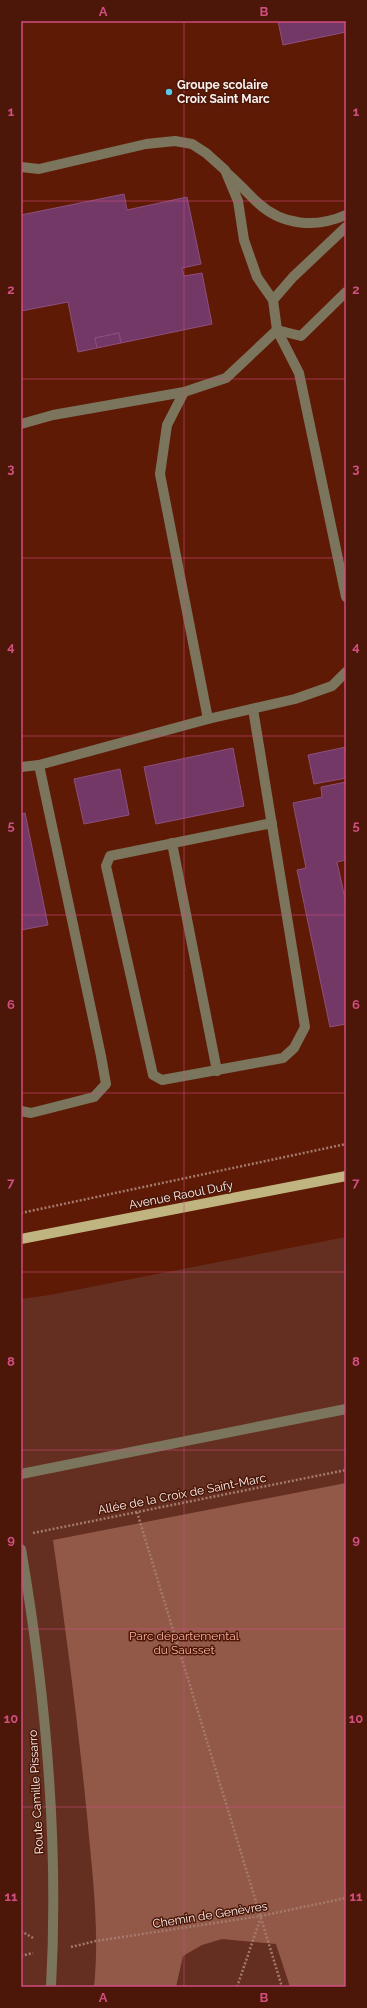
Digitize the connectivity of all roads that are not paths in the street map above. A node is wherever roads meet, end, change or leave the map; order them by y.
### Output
1 (21, 167) edge
2 (224, 170) junction
3 (346, 215) edge
4 (346, 227) edge
5 (346, 292) edge
6 (273, 300) junction
7 (277, 330) junction
8 (184, 392) junction
9 (21, 424) edge
10 (346, 597) edge
11 (346, 672) edge
12 (253, 709) junction
13 (208, 720) junction
14 (39, 765) junction
15 (21, 767) edge
16 (272, 822) junction
17 (172, 843) junction
18 (217, 1070) junction
19 (21, 1111) edge
20 (346, 1176) edge
21 (21, 1239) edge
22 (346, 1409) edge
23 (21, 1474) edge
24 (21, 1549) edge
25 (51, 1987) edge

1 - 2 street
2 - 3 street
2 - 6 street
4 - 6 street
5 - 7 street
6 - 7 street
7 - 8 street
7 - 10 street
8 - 9 street
8 - 13 street
11 - 12 street
12 - 13 street
12 - 16 street
13 - 14 street
14 - 15 street
14 - 19 street
16 - 17 street
16 - 18 street
17 - 18 street
17 - 18 street
20 - 21 main road, Avenue Raoul Dufy
22 - 23 street
24 - 25 street, Route Camille Pissarro

